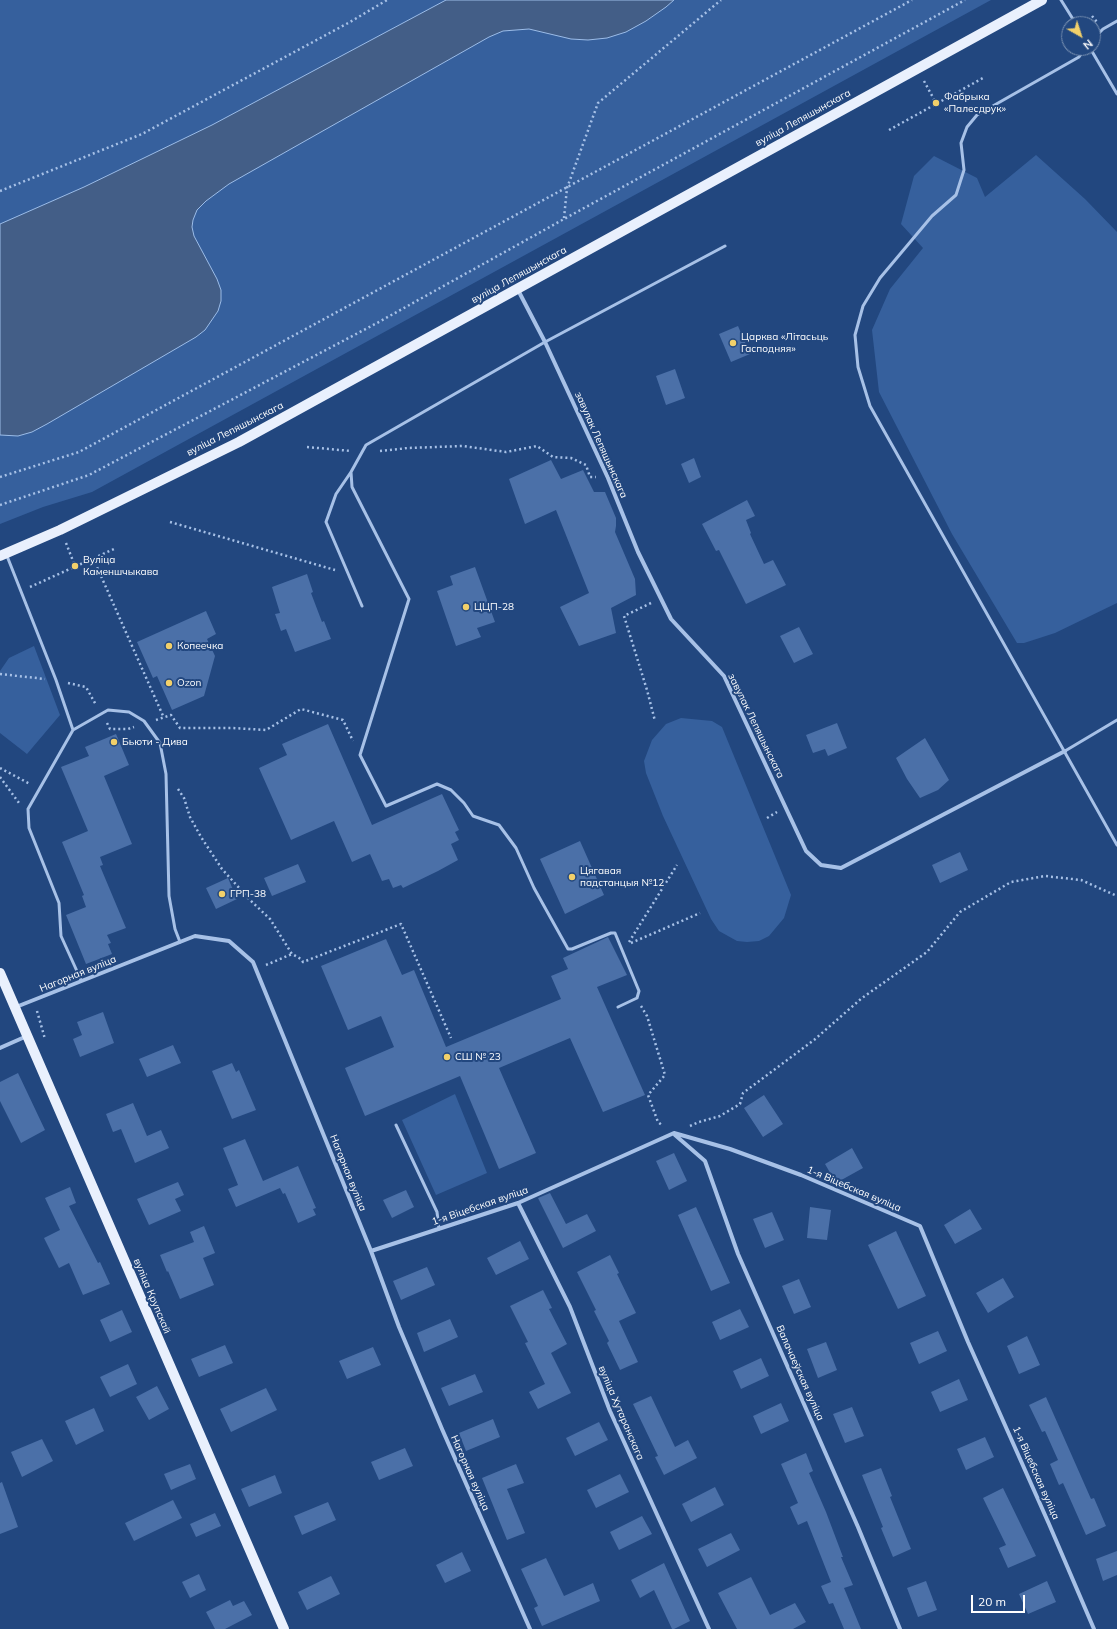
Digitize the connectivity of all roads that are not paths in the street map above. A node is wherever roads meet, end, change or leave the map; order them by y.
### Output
1 (1042, 0) edge
2 (1061, 0) edge
3 (1071, 16) edge
4 (1117, 21) edge
5 (1101, 31) edge
6 (1080, 56) edge
7 (1095, 56) edge
8 (1117, 94) edge
9 (725, 246) dead end
10 (518, 289) junction
11 (545, 342) junction
12 (351, 472) junction
13 (3, 555) edge
14 (362, 606) dead end
15 (1117, 720) edge
16 (73, 730) junction
17 (1065, 751) junction
18 (1117, 845) edge
19 (180, 942) junction
20 (0, 972) edge
21 (81, 980) junction
22 (14, 1007) junction
23 (618, 1007) dead end
24 (27, 1036) junction
25 (0, 1048) edge
26 (396, 1125) dead end
27 (674, 1133) junction
28 (518, 1204) junction
29 (439, 1229) junction
30 (371, 1251) junction
31 (284, 1629) edge
32 (530, 1629) edge
33 (709, 1629) edge
34 (900, 1629) edge
35 (1094, 1629) edge

1 - 10 main road, вуліца Лепяшынскага
2 - 3 lane
4 - 5 lane
6 - 17 lane
7 - 8 lane
9 - 11 lane
10 - 11 street, завулак Лепяшынскага
10 - 13 main road, вуліца Лепяшынскага
11 - 12 lane
11 - 17 street, завулак Лепяшынскага
12 - 14 lane
12 - 23 lane
13 - 16 lane
15 - 17 lane
16 - 19 lane
16 - 21 lane
17 - 18 lane
19 - 21 street, Нагорная вуліца
19 - 30 street, Нагорная вуліца
20 - 22 main road, вуліца Крупскай
21 - 22 street, Нагорная вуліца
22 - 24 main road, вуліца Крупскай
24 - 25 street
24 - 31 main road, вуліца Крупскай
26 - 29 lane
27 - 28 street, 1-я Віцебская вуліца
27 - 34 street, Валачаеўская вуліца
27 - 35 street, 1-я Віцебская вуліца
28 - 29 street, 1-я Віцебская вуліца
28 - 33 street, вуліца Хутаранскага
29 - 30 street, 1-я Віцебская вуліца
30 - 32 street, Нагорная вуліца

